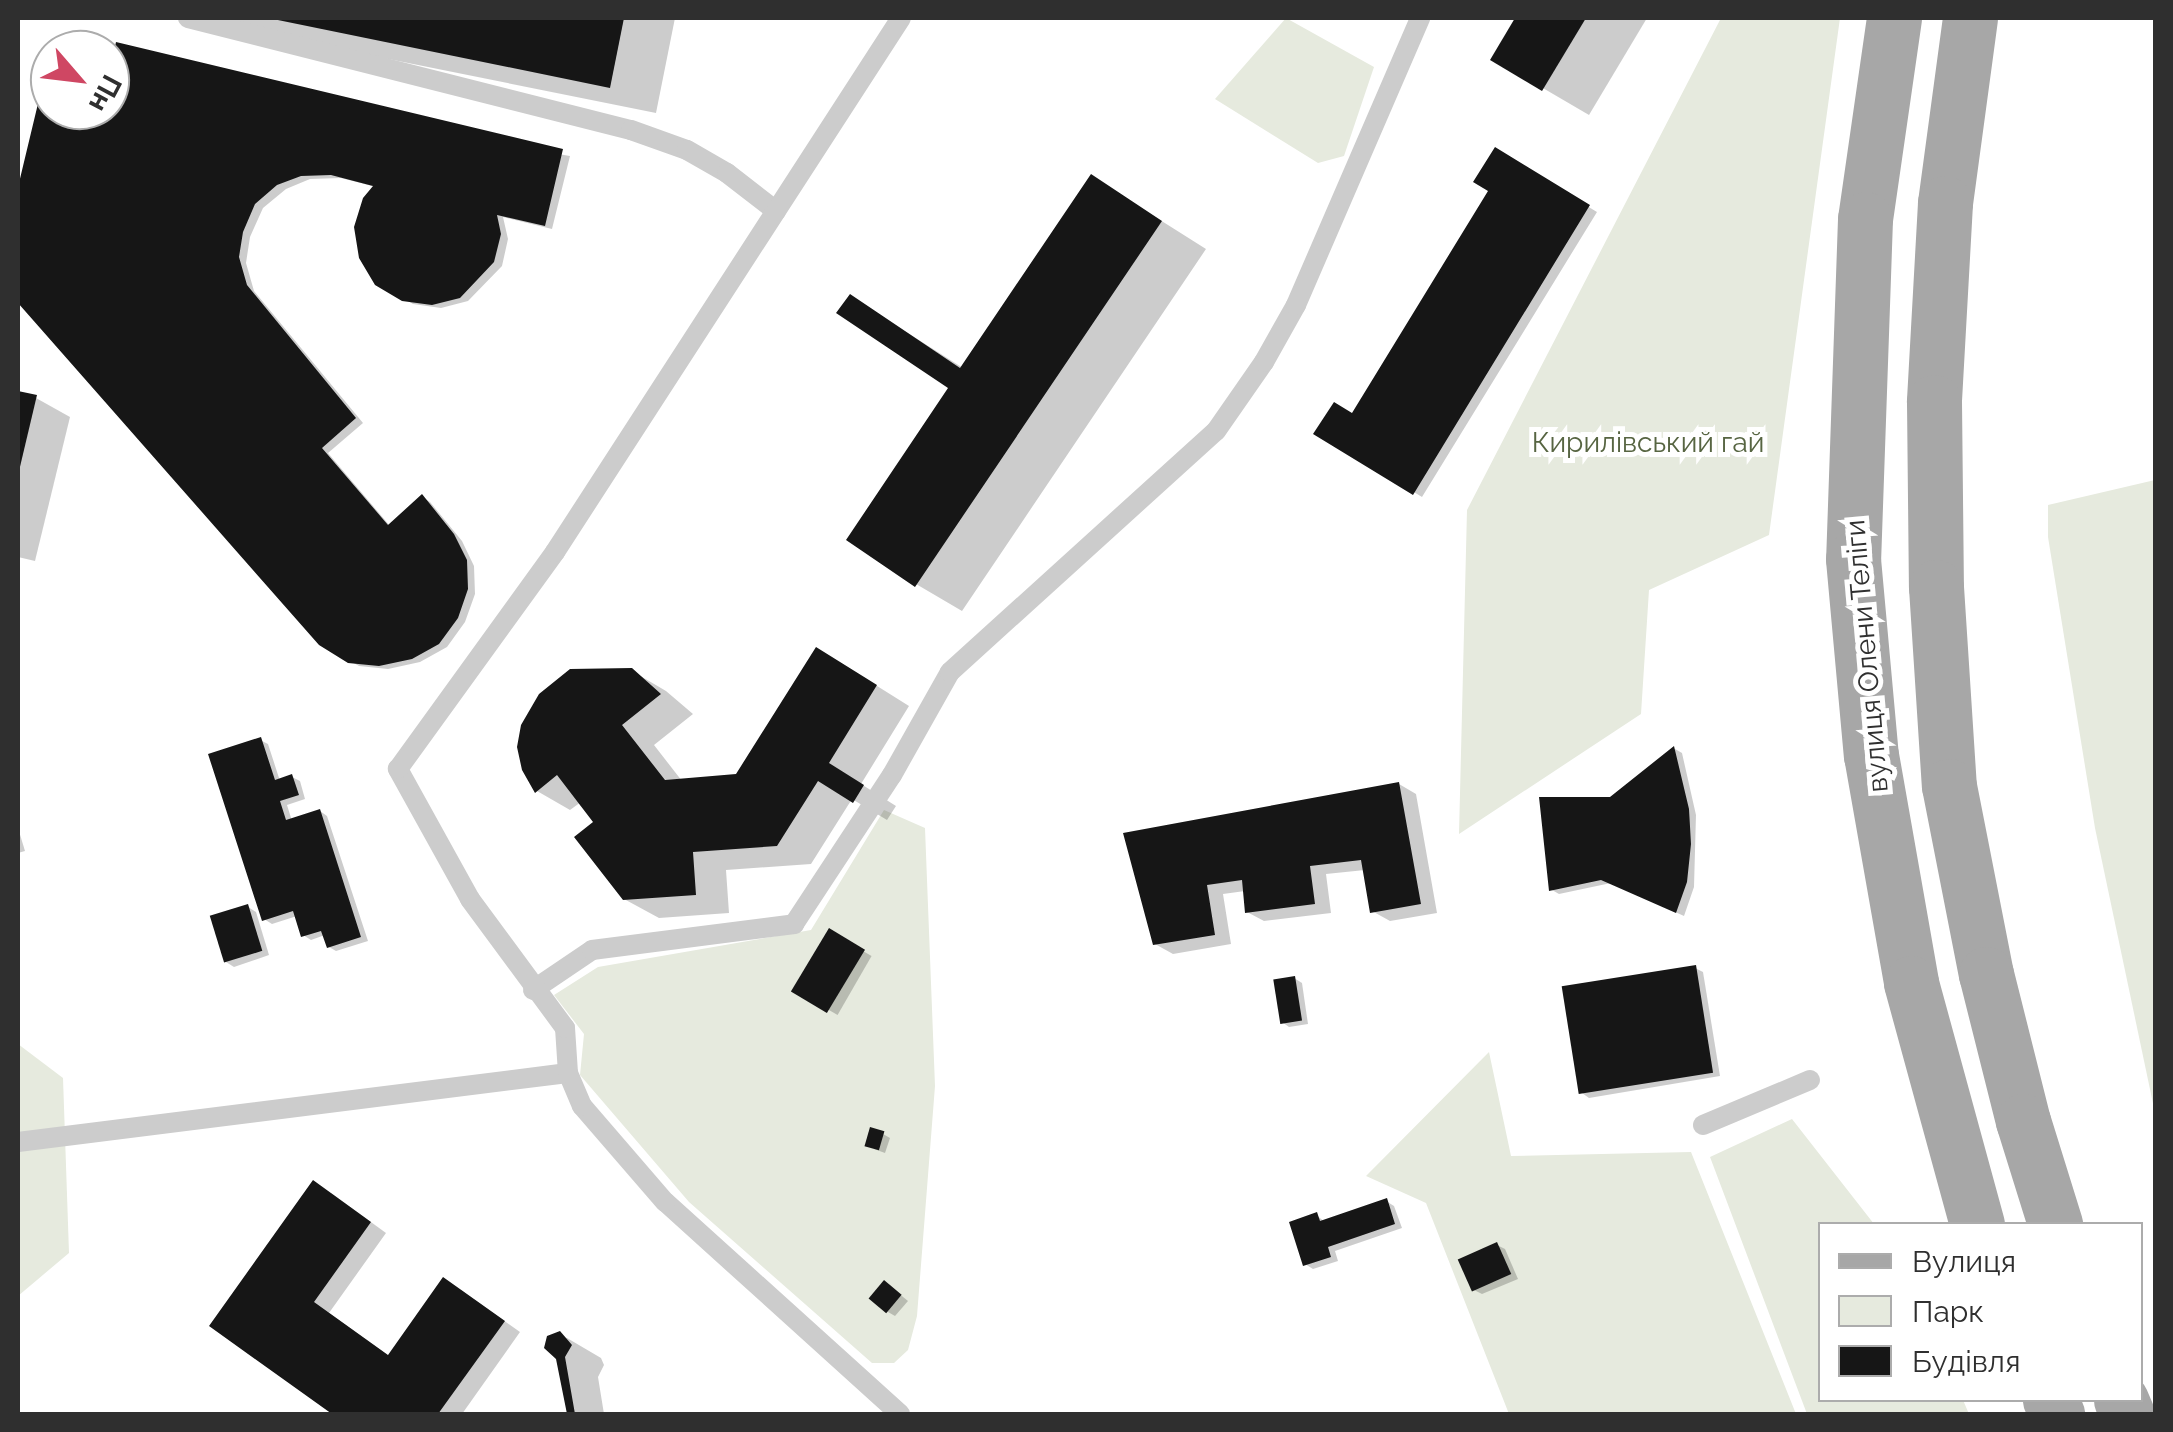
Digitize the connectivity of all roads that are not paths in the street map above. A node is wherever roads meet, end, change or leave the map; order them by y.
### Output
1 (188, 18) edge
2 (902, 18) edge
3 (1420, 18) edge
4 (1894, 18) edge
5 (1970, 18) edge
6 (776, 211) junction
7 (533, 990) junction
8 (568, 1074) junction
9 (1810, 1080) dead end
10 (1704, 1125) dead end
11 (18, 1142) edge
12 (1976, 1222) edge
13 (2054, 1222) edge
14 (900, 1414) edge

1 - 6 lane
2 - 6 lane
3 - 7 lane
4 - 12 main road, вулиця Олени Теліги
5 - 13 main road
6 - 7 lane
7 - 8 lane
8 - 11 lane
8 - 14 lane
9 - 10 lane

